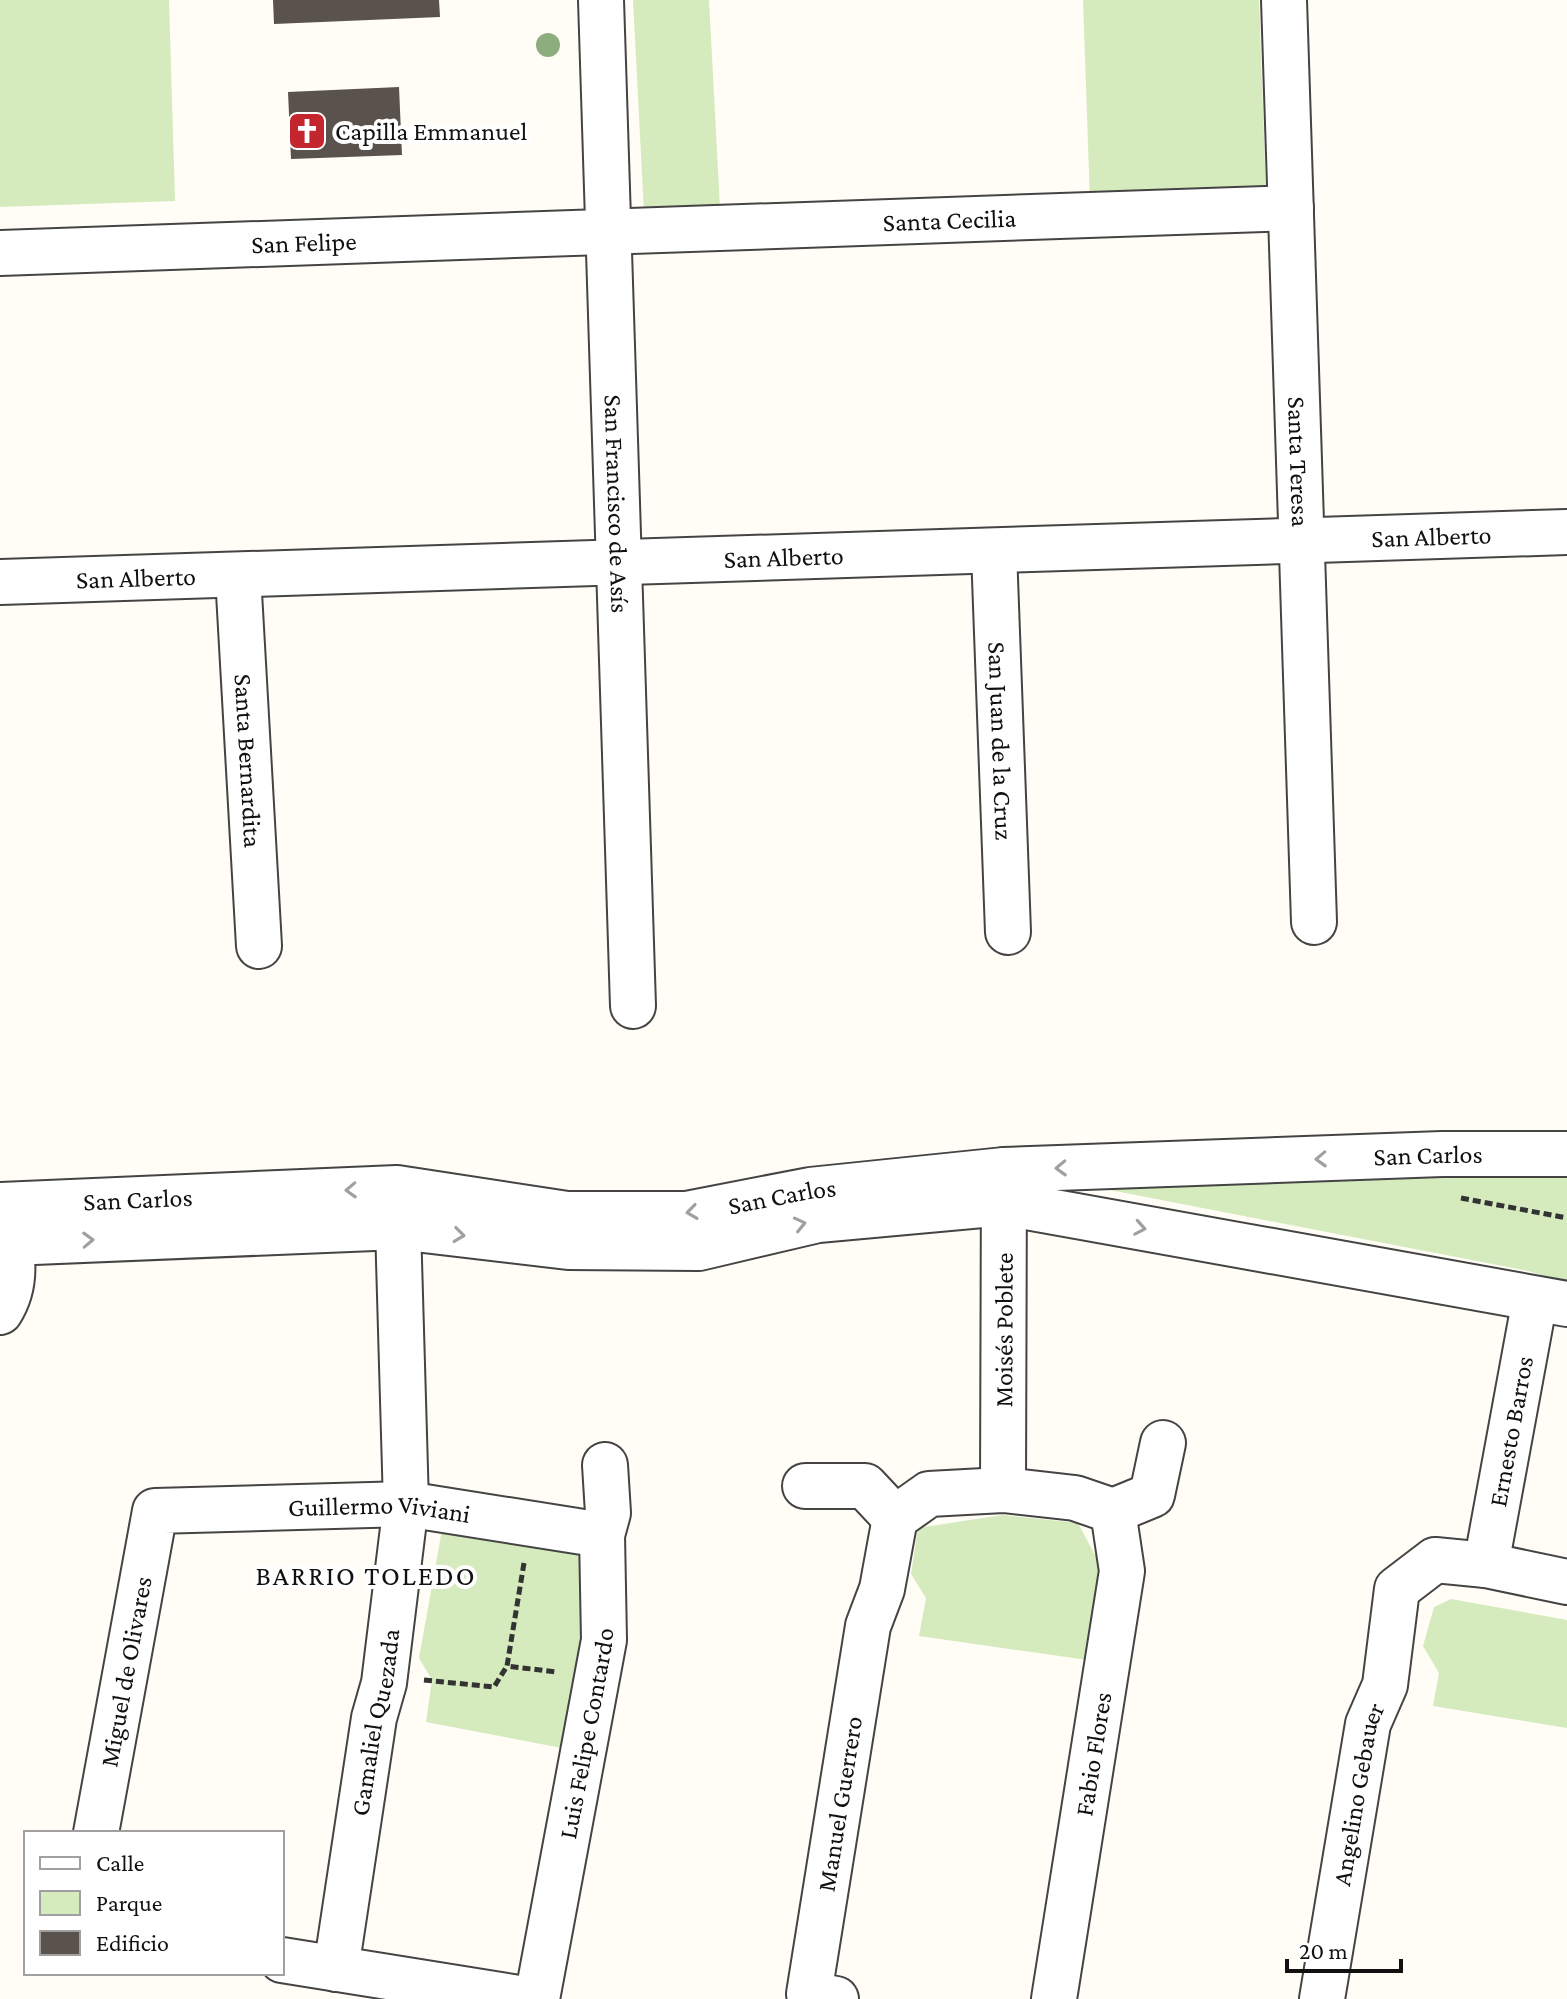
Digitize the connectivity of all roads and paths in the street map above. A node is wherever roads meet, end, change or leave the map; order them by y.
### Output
1 (601, 0) edge
2 (1284, 0) edge
3 (1291, 208) junction
4 (608, 230) junction
5 (0, 253) edge
6 (1567, 532) edge
7 (1301, 541) junction
8 (994, 551) junction
9 (619, 562) junction
10 (238, 575) junction
11 (0, 582) edge
12 (1314, 922) dead end
13 (1008, 932) dead end
14 (259, 946) dead end
15 (633, 1006) dead end
16 (1567, 1154) edge
17 (1004, 1187) junction
18 (397, 1208) junction
19 (3, 1223) edge
20 (1551, 1302) edge
21 (0, 1312) edge
22 (1163, 1443) dead end
23 (605, 1465) dead end
24 (805, 1486) dead end
25 (1003, 1490) junction
26 (406, 1504) junction
27 (155, 1511) joint
28 (1113, 1511) junction
29 (895, 1518) junction
30 (530, 1523) junction
31 (602, 1535) junction
32 (1486, 1565) junction
33 (1567, 1582) edge
34 (507, 1666) junction
35 (597, 1677) junction
36 (384, 1683) junction
37 (96, 1831) edge
38 (284, 1960) edge
39 (336, 1969) junction
40 (525, 1999) edge
41 (537, 1999) edge
42 (836, 1999) edge
43 (1054, 1999) edge
44 (1322, 1999) edge

1 - 4 street, San Francisco de Asís
2 - 3 street, Santa Teresa
3 - 4 street, Santa Cecilia
3 - 7 street, Santa Teresa
4 - 5 street, San Felipe
4 - 9 street, San Francisco de Asís
6 - 7 street, San Alberto
7 - 8 street, San Alberto
7 - 12 street, Santa Teresa
8 - 9 street, San Alberto
8 - 13 street, San Juan de la Cruz
9 - 10 street, San Alberto
9 - 15 street, San Francisco de Asís
10 - 11 street, San Alberto
10 - 14 street, Santa Bernardita
16 -> 17 street, San Carlos
17 - 18 street, San Carlos
17 -> 20 street, San Carlos
17 - 25 street, Moisés Poblete
18 - 19 street, San Carlos
18 - 26 street, Gamaliel Quezada
19 - 21 street, San Carlos
20 - 32 street, Ernesto Barros
22 - 28 street
23 - 31 street, Luis Felipe Contardo
24 - 29 street
25 - 28 street
25 - 29 street
26 - 27 street, Guillermo Viviani
26 - 30 street, Guillermo Viviani
26 - 36 street, Gamaliel Quezada
27 - 37 street, Miguel de Olivares
28 - 43 street, Fabio Flores
29 - 42 street, Manuel Guerrero
30 - 31 street, Guillermo Viviani
30 - 34 path
31 - 35 street, Luis Felipe Contardo
32 - 33 street
32 - 44 street, Angelino Gebauer
34 - 35 path
34 - 36 path
35 - 41 street, Luis Felipe Contardo
36 - 39 street, Gamaliel Quezada
38 - 39 street
39 - 40 street

